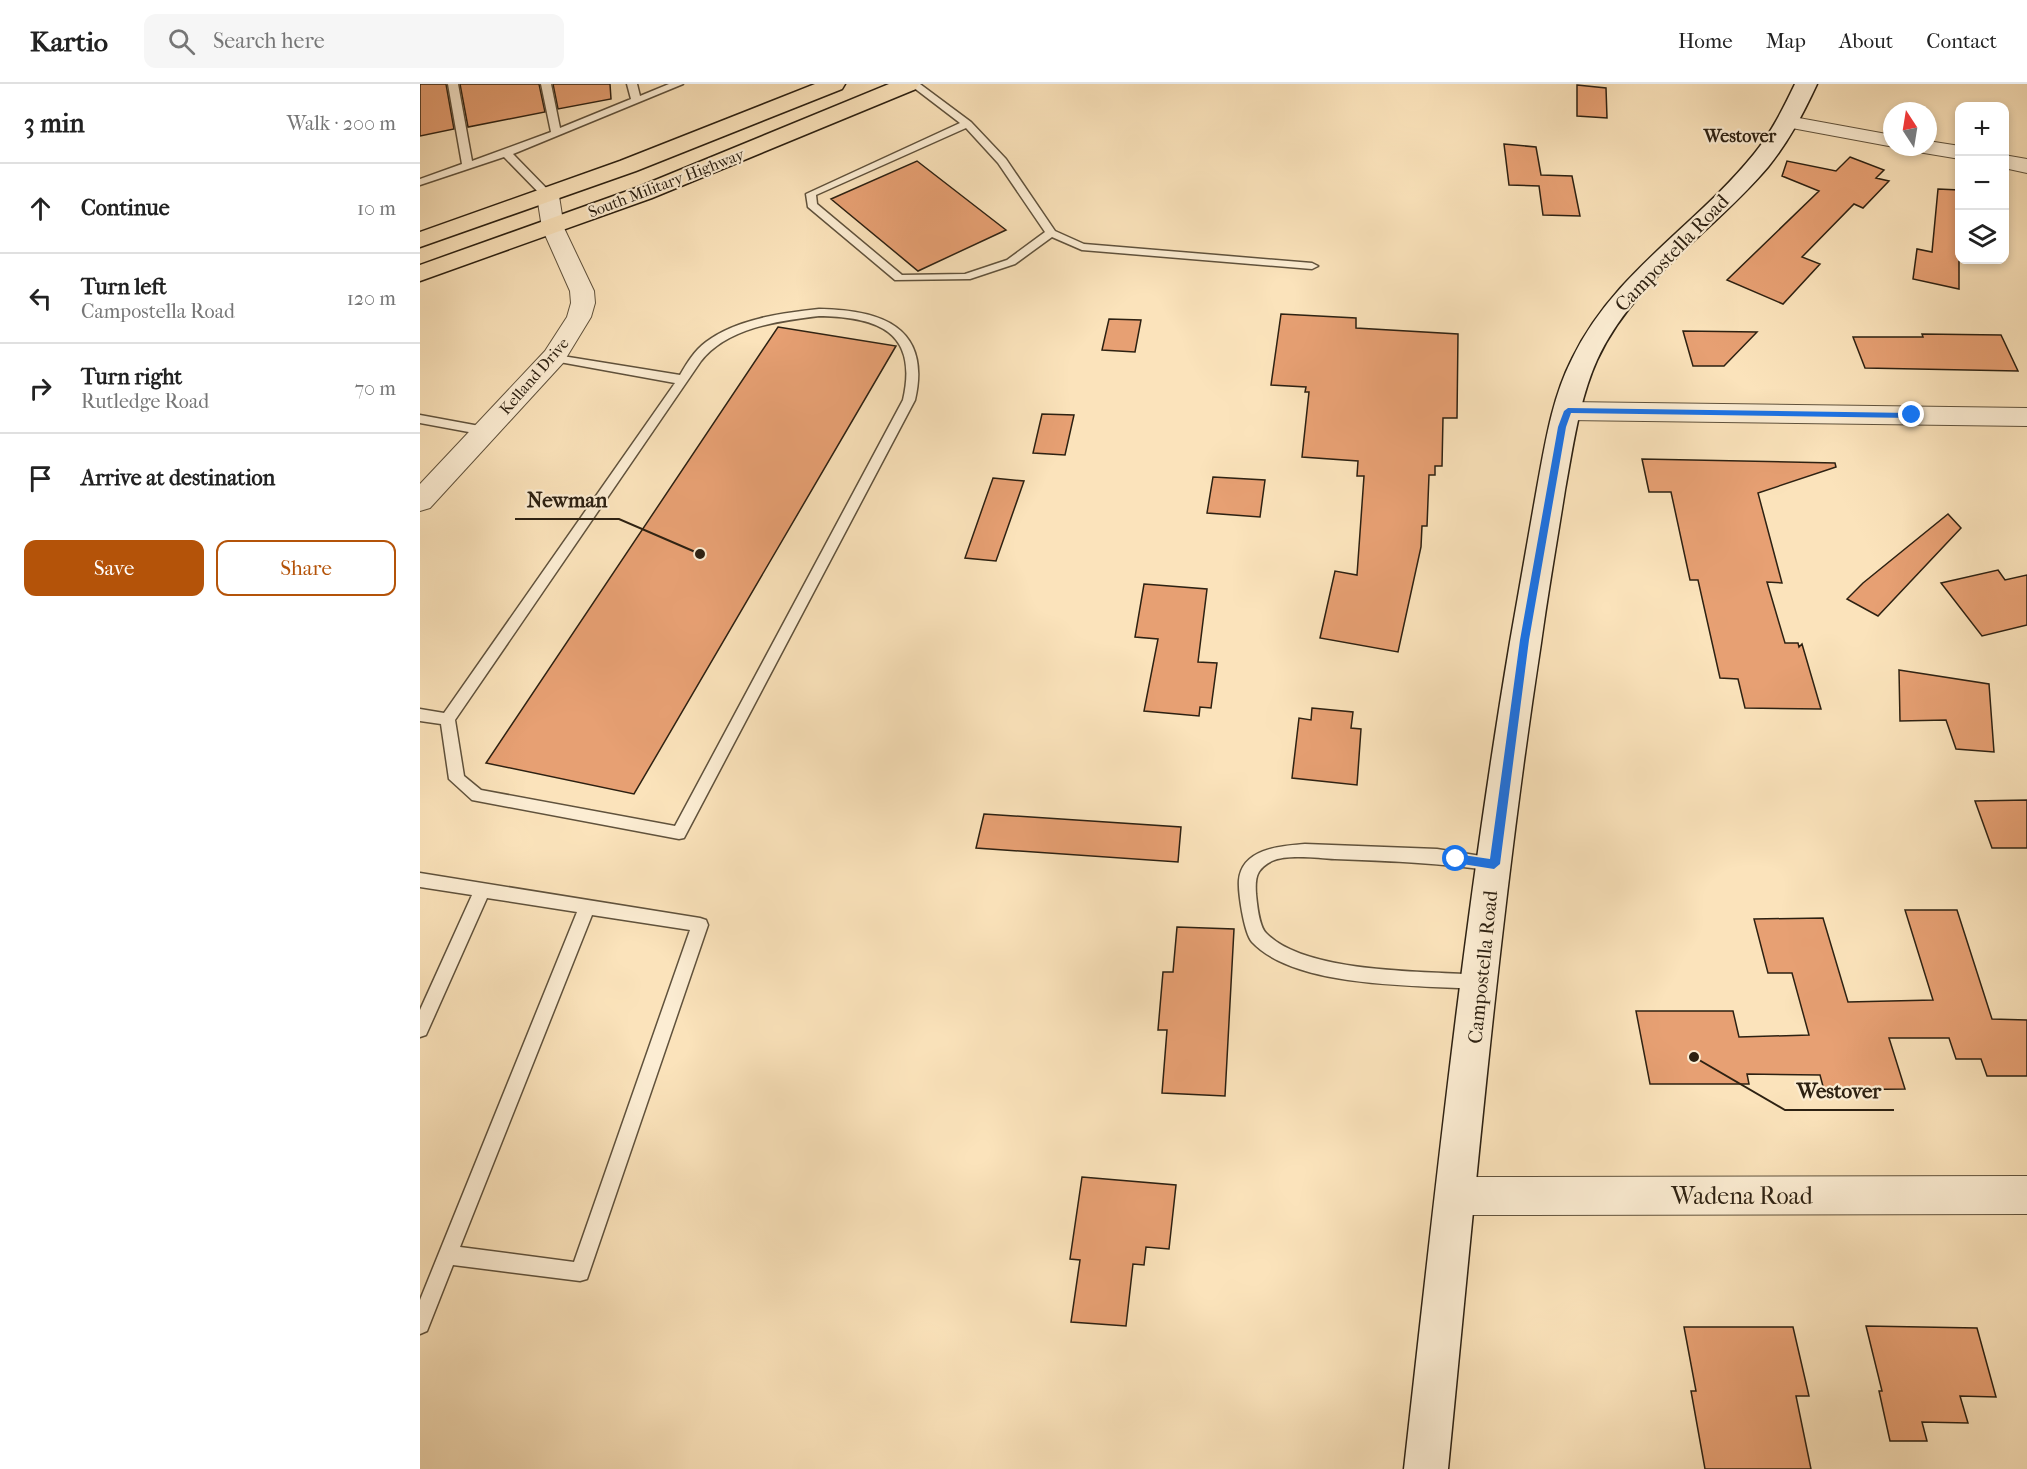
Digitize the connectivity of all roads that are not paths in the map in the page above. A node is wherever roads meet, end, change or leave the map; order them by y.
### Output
1 (453, 84) edge
2 (546, 84) edge
3 (632, 84) edge
4 (678, 84) edge
5 (908, 84) edge
6 (914, 84) edge
7 (1806, 84) edge
8 (831, 85) edge
9 (636, 101) junction
10 (1788, 122) junction
11 (967, 124) junction
12 (556, 133) junction
13 (1883, 139) edge
14 (1937, 149) edge
15 (1955, 152) edge
16 (506, 153) junction
17 (2009, 162) edge
18 (468, 166) junction
19 (2027, 166) edge
20 (420, 182) edge
21 (548, 196) junction
22 (553, 227) junction
23 (1051, 233) junction
24 (420, 240) edge
25 (1312, 266) dead end
26 (420, 273) edge
27 (554, 357) junction
28 (683, 380) junction
29 (1568, 411) junction
30 (2027, 417) edge
31 (420, 419) edge
32 (485, 430) junction
33 (420, 501) edge
34 (420, 715) edge
35 (448, 719) junction
36 (1494, 864) junction
37 (420, 880) edge
38 (483, 890) junction
39 (588, 906) junction
40 (1481, 982) junction
41 (420, 1029) edge
42 (2027, 1195) edge
43 (1457, 1197) junction
44 (447, 1256) junction
45 (420, 1324) edge
46 (1426, 1469) edge

1 - 18 lane
2 - 12 lane
3 - 9 lane
4 - 9 lane
5 - 22 main road, South Military Highway
6 - 11 lane
7 - 10 main road, Campostella Road
8 - 21 main road, South Military Highway
9 - 12 lane
10 - 13 street
10 - 29 main road, Campostella Road
11 - 23 lane
11 - 23 lane
12 - 16 lane
14 - 15 street
16 - 18 lane
16 - 21 lane
17 - 19 street
18 - 20 lane
21 - 22 street, Kelland Drive
21 - 24 main road, South Military Highway
22 - 26 main road, South Military Highway
22 - 27 street, Kelland Drive
23 - 25 lane
27 - 28 lane
27 - 32 street, Kelland Drive
28 - 35 lane
28 - 35 lane
29 - 30 street
29 - 36 main road, Campostella Road
31 - 32 lane
32 - 33 street, Kelland Drive
34 - 35 lane
36 - 40 main road, Campostella Road
36 - 40 lane
37 - 38 lane
38 - 39 lane
38 - 41 lane
39 - 44 lane
39 - 44 lane
40 - 43 main road, Campostella Road
42 - 43 street, Wadena Road
43 - 46 main road, Campostella Road
44 - 45 lane

